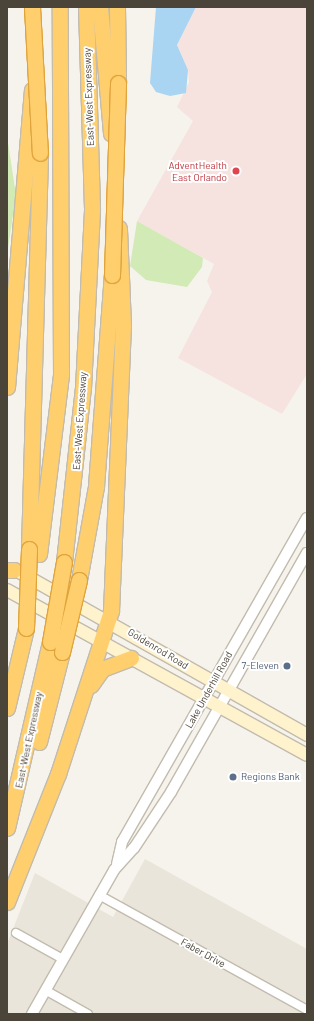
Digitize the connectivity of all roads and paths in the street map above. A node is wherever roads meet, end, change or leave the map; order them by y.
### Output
1 (32, 7) edge
2 (38, 7) edge
3 (60, 7) edge
4 (86, 7) edge
5 (100, 7) edge
6 (117, 7) edge
7 (7, 387) edge
8 (307, 518) edge
9 (34, 551) junction
10 (307, 553) edge
11 (9, 568) edge
12 (7, 590) edge
13 (108, 620) junction
14 (100, 641) junction
15 (131, 658) junction
16 (213, 682) junction
17 (229, 691) junction
18 (86, 692) junction
19 (205, 697) junction
20 (220, 706) junction
21 (7, 708) edge
22 (307, 735) edge
23 (307, 755) edge
24 (19, 788) junction
25 (7, 828) edge
26 (117, 864) junction
27 (99, 895) junction
28 (7, 902) edge
29 (16, 933) dead end
30 (63, 959) junction
31 (45, 990) junction
32 (307, 1010) edge
33 (32, 1014) edge
34 (88, 1014) edge

1 - 9 highway, bridge
2 - 7 highway
3 - 9 highway
4 - 24 highway, East-West Expressway, bridge
5 - 13 highway
6 - 24 highway, bridge
8 - 16 street, Lake Underhill Road
9 - 21 highway, bridge
10 - 17 street, Lake Underhill Road
11 - 13 main road, Goldenrod Road
12 - 14 main road, Goldenrod Road
13 - 14 highway
13 - 16 main road, Goldenrod Road
14 - 15 main road, Goldenrod Road
14 - 18 highway
15 - 18 highway
15 - 19 main road, Goldenrod Road
16 - 17 main road, Goldenrod Road
16 - 19 street, Lake Underhill Road
17 - 20 street, Lake Underhill Road
17 - 22 main road, Goldenrod Road
18 - 28 highway
19 - 20 main road, Goldenrod Road
19 - 26 street, Lake Underhill Road
20 - 23 main road, Goldenrod Road
20 - 26 street, Lake Underhill Road
24 - 25 highway, East-West Expressway
26 - 27 street, Lake Underhill Road
27 - 30 street, Lake Underhill Road
27 - 32 street, Faber Drive
29 - 30 street
30 - 31 street, Lake Underhill Road
31 - 33 street, Lake Underhill Road
31 - 34 street

